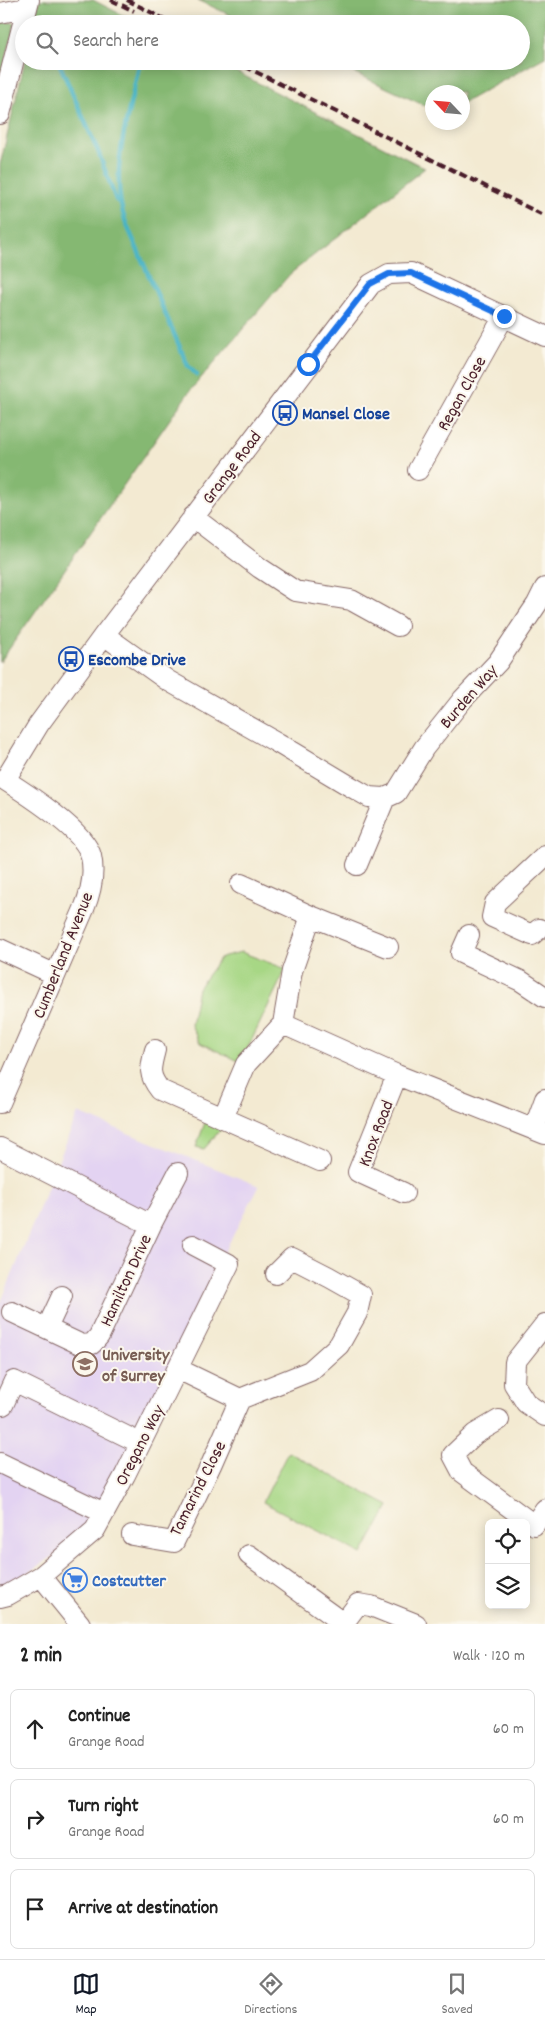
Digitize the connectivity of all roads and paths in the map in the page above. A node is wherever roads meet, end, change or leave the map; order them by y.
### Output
1 (28, 4) edge
2 (0, 13) edge
3 (15, 55) edge
4 (0, 114) edge
5 (504, 316) junction
6 (545, 336) edge
7 (418, 470) dead end
8 (194, 516) junction
9 (545, 588) edge
10 (398, 626) dead end
11 (104, 635) junction
12 (3, 780) edge
13 (385, 798) junction
14 (545, 856) edge
15 (356, 866) dead end
16 (240, 884) dead end
17 (311, 916) junction
18 (539, 930) dead end
19 (469, 935) dead end
20 (388, 947) dead end
21 (0, 949) edge
22 (54, 974) junction
23 (545, 997) edge
24 (284, 1024) junction
25 (155, 1050) dead end
26 (397, 1075) junction
27 (545, 1099) edge
28 (0, 1102) edge
29 (222, 1118) junction
30 (540, 1132) edge
31 (0, 1148) edge
32 (320, 1161) dead end
33 (178, 1173) dead end
34 (404, 1193) dead end
35 (151, 1225) junction
36 (193, 1245) dead end
37 (276, 1274) dead end
38 (62, 1296) dead end
39 (12, 1312) dead end
40 (545, 1324) edge
41 (47, 1328) junction
42 (178, 1369) junction
43 (240, 1399) junction
44 (3, 1405) dead end
45 (545, 1416) edge
46 (499, 1420) dead end
47 (140, 1444) junction
48 (0, 1463) edge
49 (104, 1513) junction
50 (541, 1522) edge
51 (132, 1535) dead end
52 (249, 1556) dead end
53 (41, 1576) junction
54 (0, 1597) edge
55 (80, 1624) edge
56 (343, 1624) edge
57 (416, 1624) edge

1 - 2 street
3 - 4 street
5 - 6 street, Grange Road
5 - 7 street, Regan Close
5 - 8 street, Grange Road
8 - 10 street
8 - 11 street, Grange Road
9 - 13 street, Burden Way
11 - 12 street, Grange Road
11 - 13 street
12 - 22 street, Cumberland Avenue
13 - 15 street
14 - 18 street
16 - 17 street
17 - 20 street
17 - 24 street
19 - 23 street
21 - 22 street
22 - 28 street, Cumberland Avenue
24 - 26 street
24 - 29 street
25 - 29 street
26 - 30 street
26 - 34 street, Knox Road
27 - 30 street
29 - 32 street
31 - 35 street, Hamilton Drive
33 - 35 street, Hamilton Drive
35 - 41 street, Hamilton Drive
36 - 42 street, Oregano Way
37 - 43 street
38 - 41 street
39 - 41 street, Hamilton Drive
40 - 45 street
42 - 43 street
42 - 47 street, Oregano Way
43 - 51 street, Tamarind Close
44 - 47 street
46 - 50 street
47 - 49 street, Oregano Way
48 - 49 street
49 - 53 street, Oregano Way
52 - 56 street
53 - 54 street, Oregano Way
53 - 55 street
56 - 57 street

